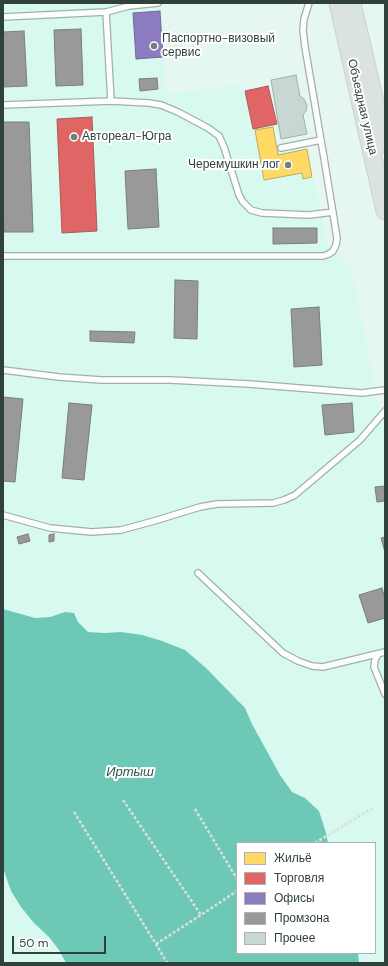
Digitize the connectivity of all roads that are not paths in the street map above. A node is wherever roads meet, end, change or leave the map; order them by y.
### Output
1 (158, 3) edge
2 (309, 3) edge
3 (338, 3) edge
4 (352, 3) edge
5 (129, 4) edge
6 (106, 12) junction
7 (3, 17) edge
8 (111, 101) junction
9 (3, 105) edge
10 (321, 140) junction
11 (385, 145) edge
12 (281, 148) dead end
13 (385, 211) edge
14 (333, 212) junction
15 (3, 256) edge
16 (3, 370) edge
17 (385, 390) edge
18 (385, 411) edge
19 (3, 515) edge
20 (198, 573) dead end
21 (385, 652) edge
22 (378, 654) junction
23 (385, 694) edge

1 - 5 lane
2 - 10 lane
3 - 13 main road, Объездная улица
4 - 11 main road, Объездная улица
5 - 6 lane
6 - 7 lane
6 - 8 lane
8 - 9 lane
8 - 14 lane
10 - 12 lane
10 - 14 lane
14 - 15 lane
16 - 17 lane
18 - 19 lane
20 - 22 lane
21 - 22 lane
22 - 23 lane

